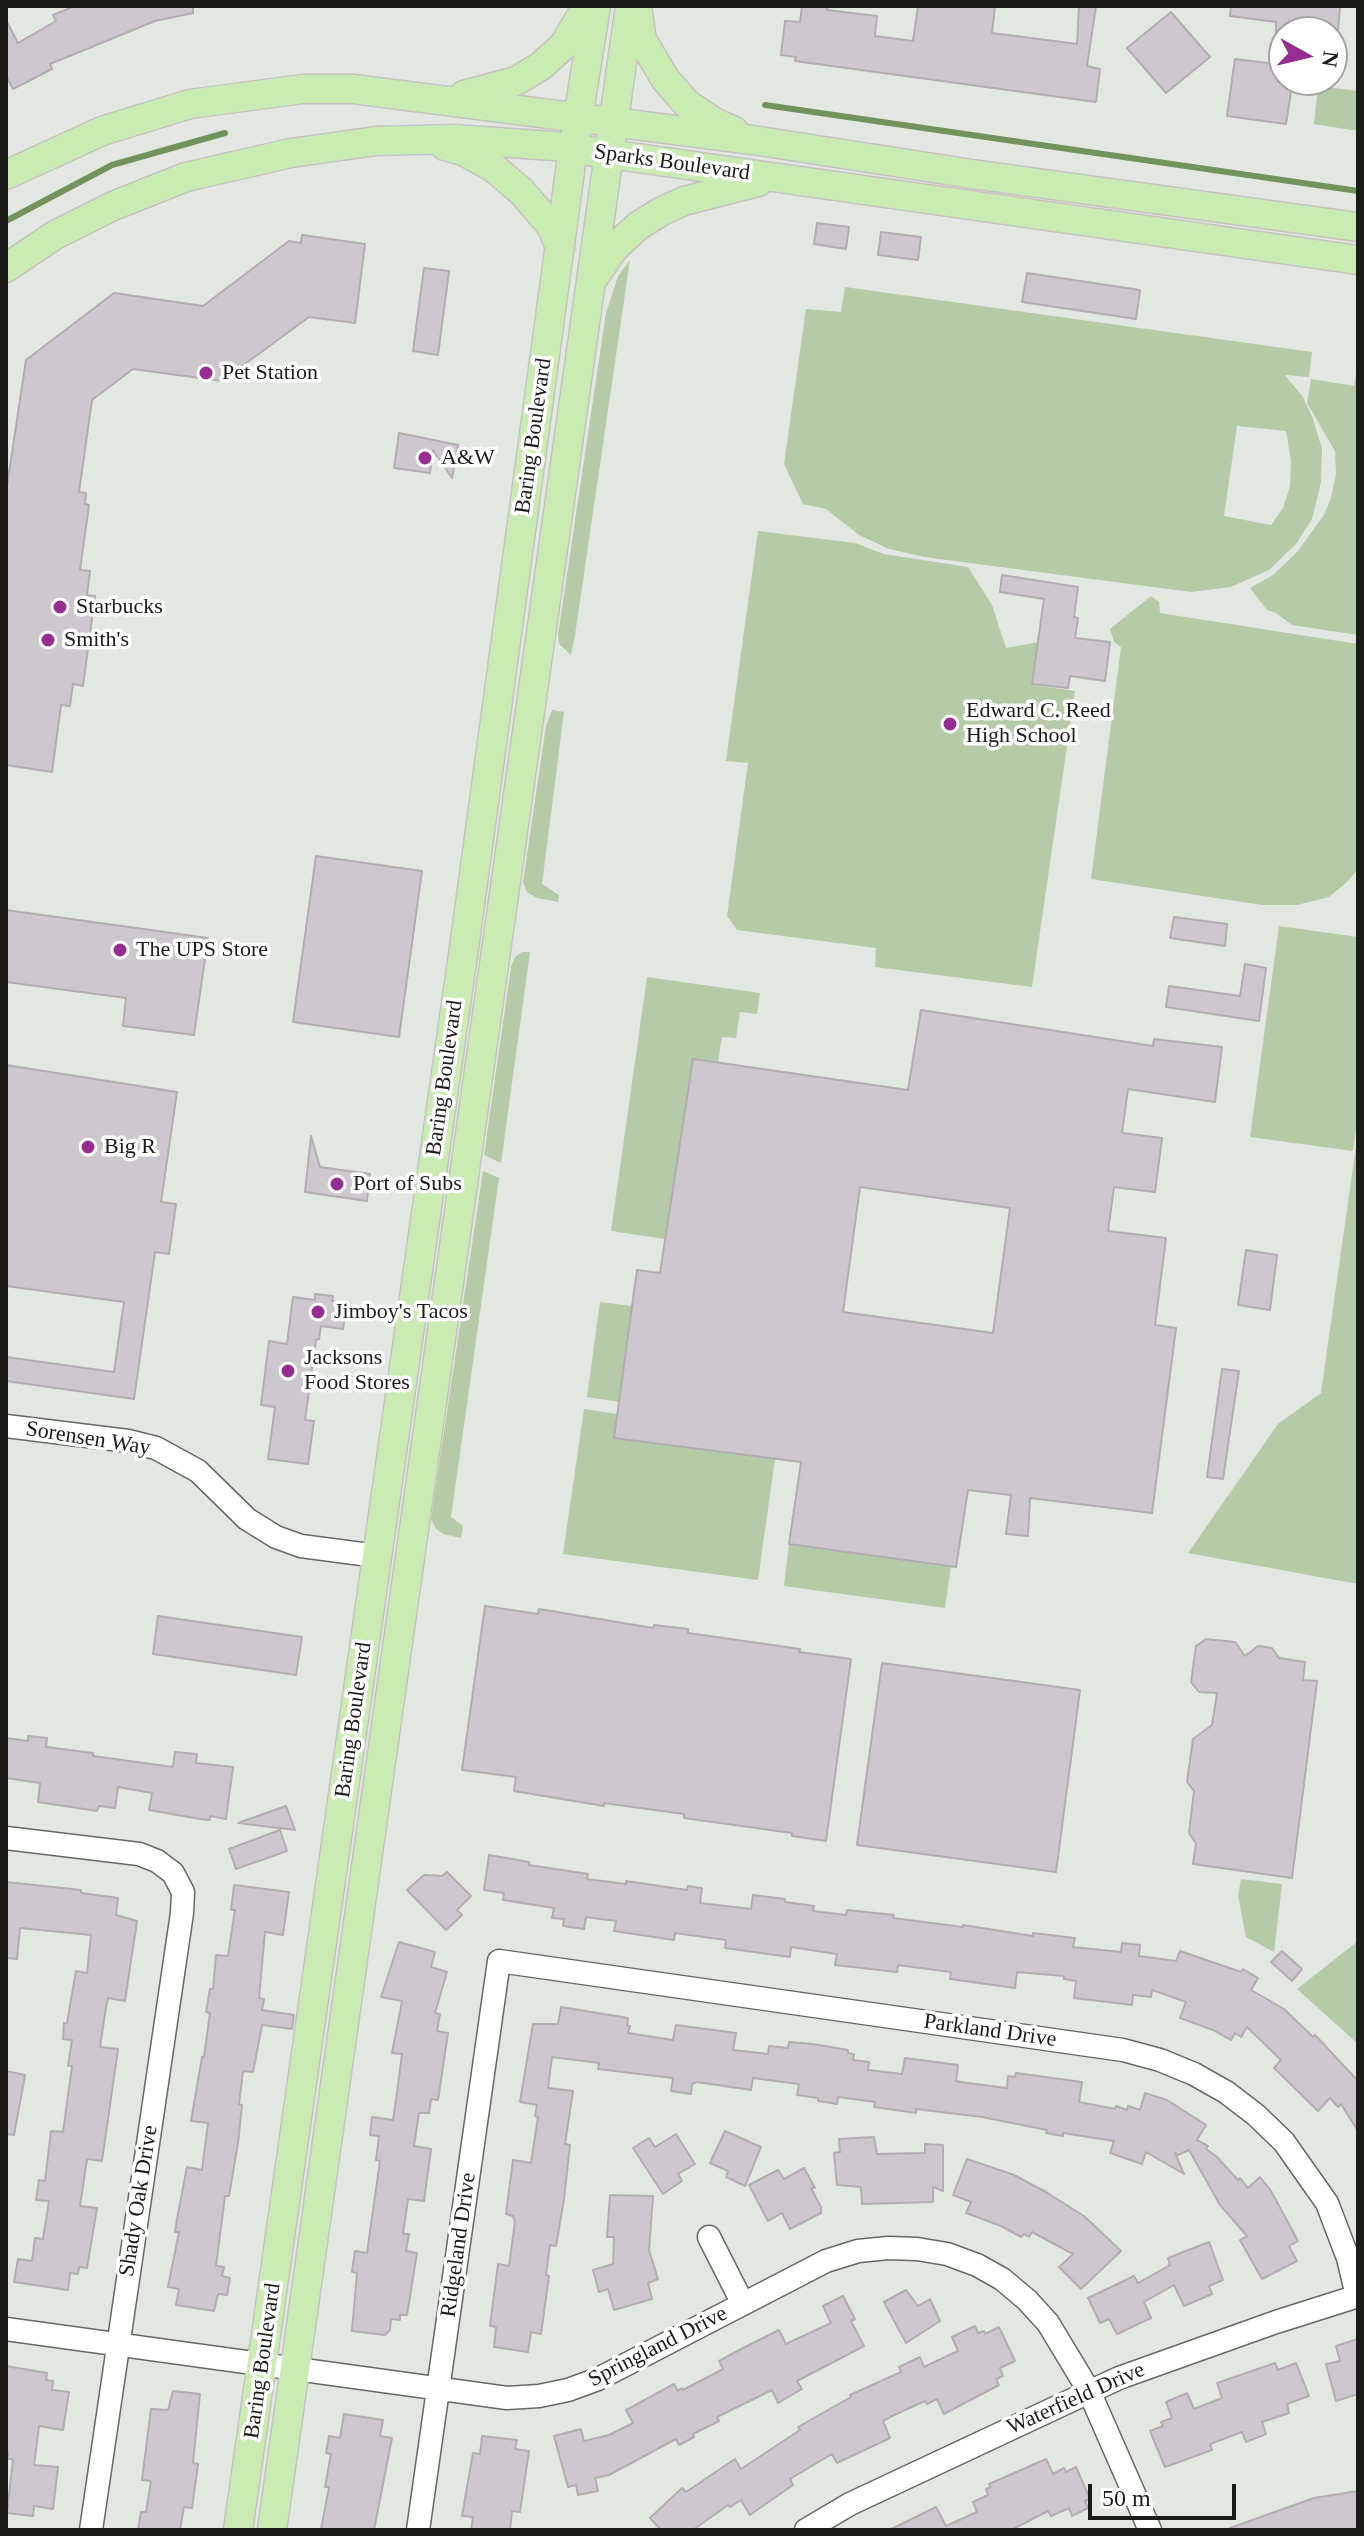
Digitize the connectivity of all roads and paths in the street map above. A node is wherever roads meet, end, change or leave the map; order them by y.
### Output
1 (587, 6) edge
2 (596, 6) edge
3 (630, 6) edge
4 (637, 6) edge
5 (444, 99) junction
6 (579, 117) junction
7 (613, 121) junction
8 (421, 140) junction
9 (753, 140) junction
10 (573, 149) junction
11 (609, 154) junction
12 (6, 175) edge
13 (774, 178) junction
14 (1358, 227) edge
15 (560, 248) junction
16 (1358, 260) edge
17 (6, 268) edge
18 (591, 283) junction
19 (6, 1426) edge
20 (377, 1556) junction
21 (411, 1561) junction
22 (6, 1838) edge
23 (499, 1961) joint
24 (709, 2237) dead end
25 (1358, 2296) edge
26 (743, 2304) junction
27 (6, 2329) edge
28 (117, 2345) junction
29 (262, 2363) junction
30 (295, 2368) junction
31 (438, 2389) junction
32 (1089, 2391) junction
33 (91, 2530) edge
34 (238, 2530) edge
35 (272, 2530) edge
36 (418, 2530) edge
37 (806, 2530) edge
38 (1150, 2530) edge

1 - 5 main road
2 - 6 main road, Baring Boulevard
3 - 7 main road, Baring Boulevard
4 - 9 main road
5 - 6 main road, Sparks Boulevard
5 - 12 main road, Sparks Boulevard
6 - 7 main road, Sparks Boulevard
6 - 10 main road, Baring Boulevard
7 - 9 main road, Sparks Boulevard
7 - 11 main road, Baring Boulevard
8 - 10 main road, Sparks Boulevard
8 - 15 main road
8 - 17 main road, Sparks Boulevard
9 - 14 main road, Sparks Boulevard
10 - 11 main road, Sparks Boulevard
10 - 15 main road, Baring Boulevard
11 - 13 main road, Sparks Boulevard
11 - 18 main road, Baring Boulevard
13 - 16 main road, Sparks Boulevard
13 - 18 main road
15 - 20 main road, Baring Boulevard
18 - 21 main road, Baring Boulevard
19 - 20 street, Sorensen Way
20 - 21 main road
20 - 29 main road, Baring Boulevard
21 - 30 main road, Baring Boulevard
22 - 28 street, Shady Oak Drive
23 - 25 street, Parkland Drive
23 - 31 street, Ridgeland Drive
24 - 26 street
25 - 32 street, Waterfield Drive
26 - 31 street, Springland Drive
26 - 32 street, Springland Drive
27 - 28 street, Springland Drive
28 - 29 street, Springland Drive
28 - 33 street, Shady Oak Drive
29 - 30 street, Springland Drive
29 - 34 main road, Baring Boulevard
30 - 31 street, Springland Drive
30 - 35 main road, Baring Boulevard
31 - 36 street, Ridgeland Drive
32 - 37 street, Waterfield Drive
32 - 38 street, Springland Drive

